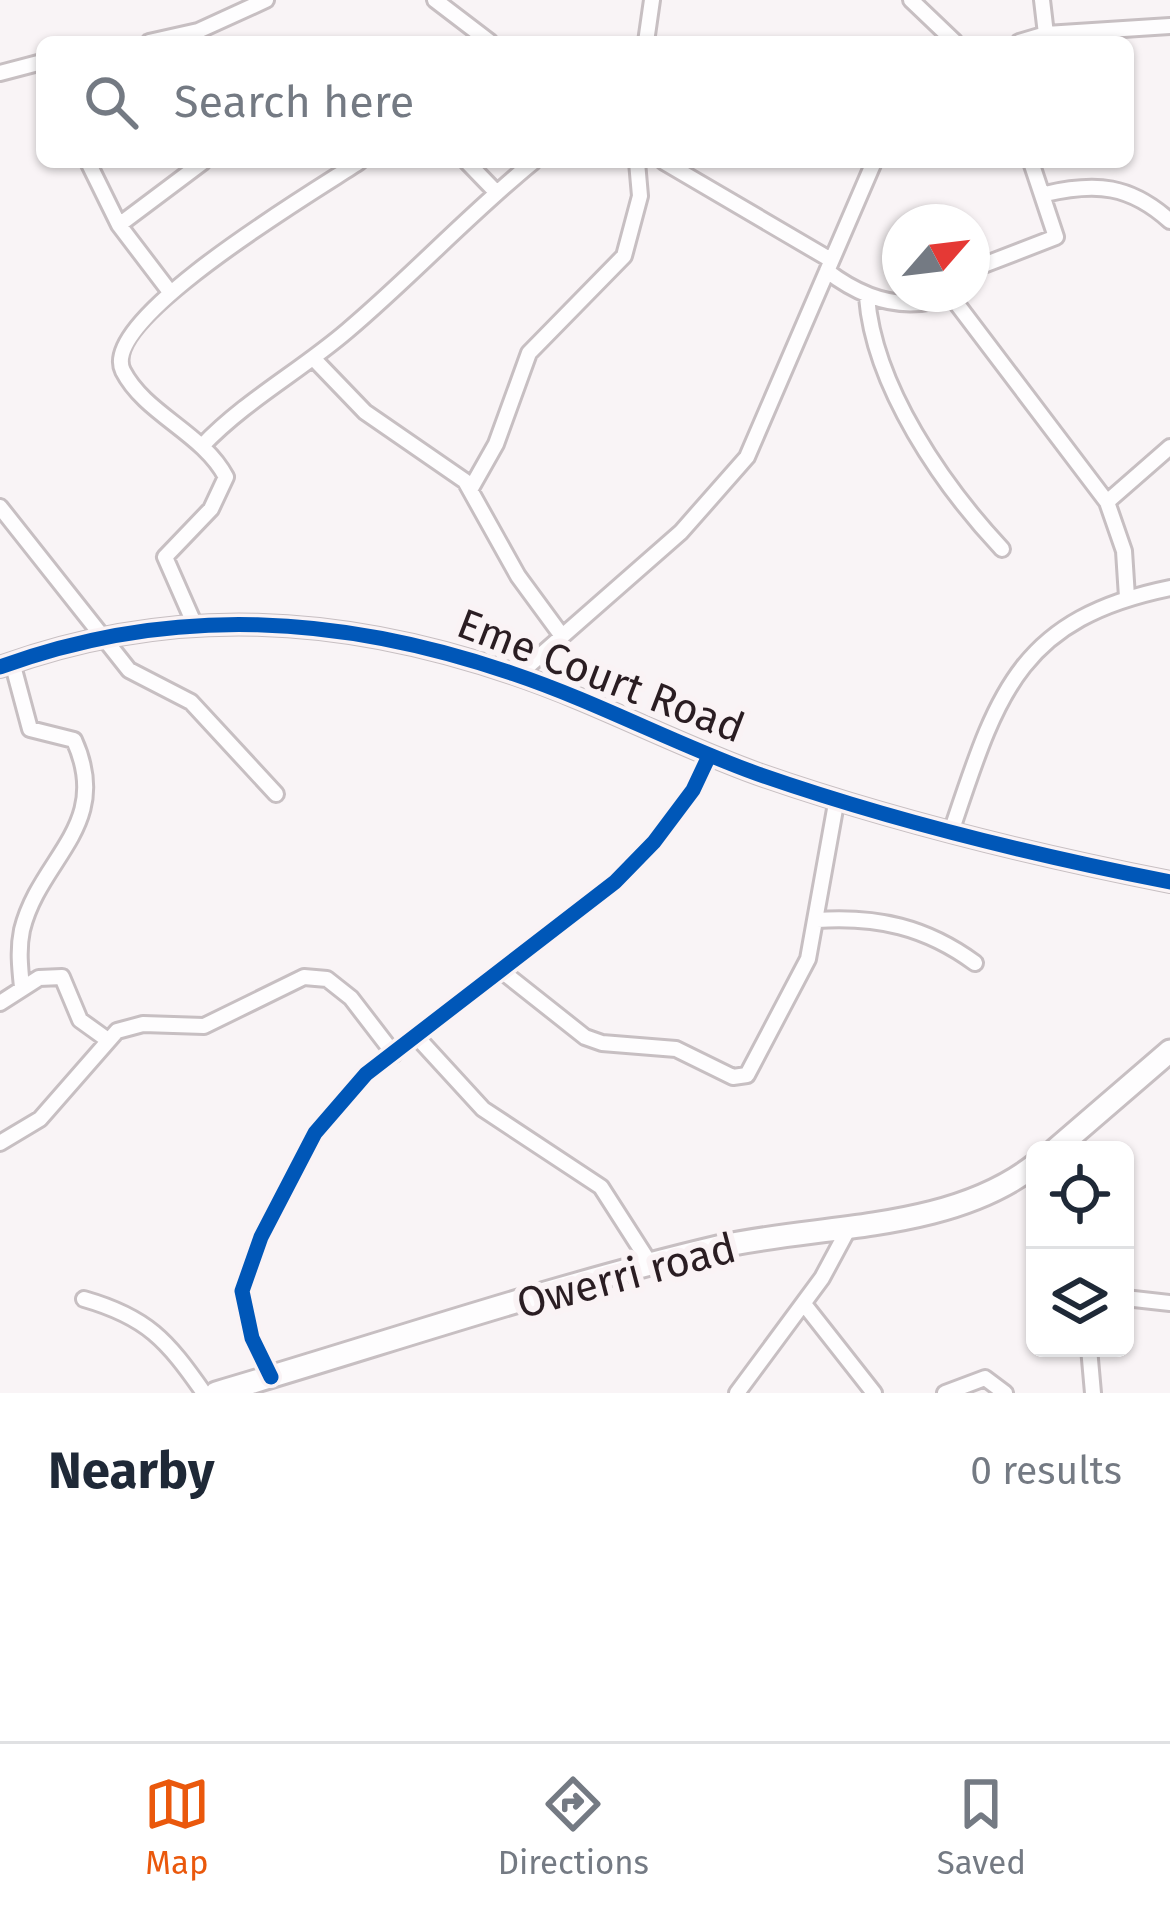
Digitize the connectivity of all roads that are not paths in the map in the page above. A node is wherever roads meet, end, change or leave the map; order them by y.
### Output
1 (266, 0) edge
2 (435, 0) edge
3 (652, 0) edge
4 (911, 0) edge
5 (1042, 0) edge
6 (1170, 26) edge
7 (1046, 34) junction
8 (176, 36) edge
9 (482, 36) edge
10 (647, 36) edge
11 (949, 36) edge
12 (1039, 36) edge
13 (36, 64) edge
14 (0, 73) edge
15 (91, 168) edge
16 (195, 168) edge
17 (350, 168) edge
18 (472, 168) edge
19 (526, 168) edge
20 (638, 168) edge
21 (674, 168) edge
22 (871, 168) edge
23 (1033, 168) edge
24 (496, 192) junction
25 (1046, 194) junction
26 (1170, 221) edge
27 (119, 225) junction
28 (990, 263) edge
29 (829, 266) junction
30 (170, 292) junction
31 (867, 298) junction
32 (882, 301) edge
33 (966, 312) edge
34 (314, 359) junction
35 (202, 446) junction
36 (1170, 447) edge
37 (470, 490) junction
38 (1106, 502) junction
39 (0, 507) edge
40 (1002, 550) dead end
41 (1170, 588) edge
42 (1127, 597) junction
43 (194, 623) junction
44 (104, 636) junction
45 (562, 636) junction
46 (6, 664) edge
47 (518, 675) junction
48 (709, 756) junction
49 (276, 794) dead end
50 (837, 798) junction
51 (952, 829) junction
52 (1170, 882) edge
53 (817, 920) junction
54 (975, 963) dead end
55 (503, 972) junction
56 (22, 987) junction
57 (0, 1004) edge
58 (417, 1037) junction
59 (105, 1038) junction
60 (1170, 1052) edge
61 (394, 1054) junction
62 (1066, 1141) edge
63 (0, 1143) edge
64 (1026, 1171) edge
65 (851, 1224) junction
66 (651, 1265) junction
67 (84, 1299) dead end
68 (1134, 1299) edge
69 (1170, 1303) edge
70 (804, 1304) junction
71 (1090, 1357) edge
72 (271, 1377) junction
73 (204, 1393) edge
74 (216, 1393) edge
75 (737, 1393) edge
76 (874, 1393) edge
77 (945, 1393) edge
78 (1005, 1393) edge
79 (1094, 1393) edge

1 - 8 street
2 - 9 street
3 - 10 street
4 - 11 street
5 - 7 street
6 - 7 street
7 - 12 street
13 - 14 street
15 - 27 street
16 - 27 street
17 - 30 street
18 - 24 street
19 - 24 street
20 - 37 street
21 - 29 street
22 - 29 street
23 - 25 street
24 - 34 street
25 - 26 street
25 - 28 street
27 - 30 street
29 - 31 street
29 - 45 street
30 - 35 street
31 - 32 street
31 - 40 street
33 - 38 street
34 - 35 street
34 - 37 street
35 - 43 street
36 - 38 street
37 - 45 street
38 - 42 street
39 - 44 street
41 - 42 street
42 - 51 street
43 - 44 street, Eme Court Road
43 - 47 street, Eme Court Road
44 - 46 street, Eme Court Road
44 - 49 street
45 - 47 street
46 - 56 street
47 - 48 street, Eme Court Road
48 - 50 street, Eme Court Road
48 - 55 street
50 - 51 street, Eme Court Road
50 - 53 street
51 - 52 street, Eme Court Road
53 - 54 street
53 - 55 street
55 - 58 street
56 - 57 street
56 - 59 street
58 - 61 street
58 - 66 street
59 - 61 street
59 - 63 street
60 - 62 main road
61 - 72 street
64 - 65 main road, Owerri road
65 - 66 main road, Owerri road
65 - 70 street
66 - 72 main road, Owerri road
67 - 73 street
68 - 69 street
70 - 75 street
70 - 76 street
71 - 79 street
72 - 74 main road, Owerri road
77 - 78 street

